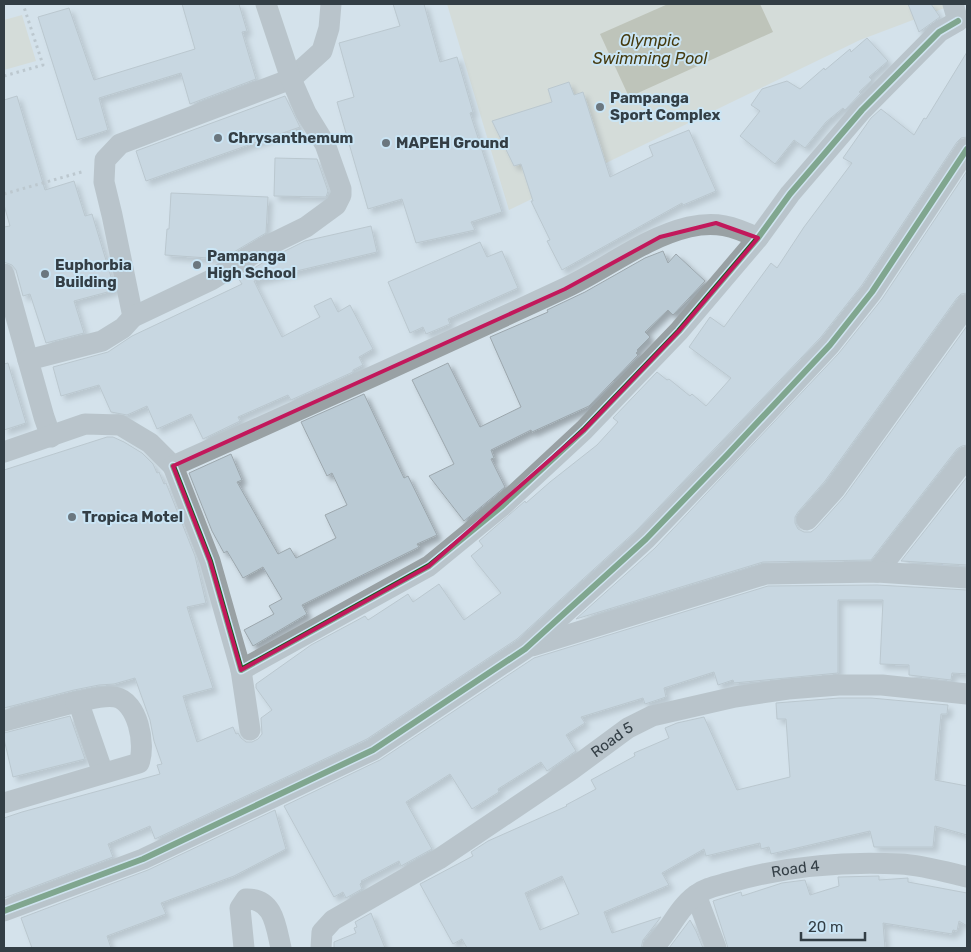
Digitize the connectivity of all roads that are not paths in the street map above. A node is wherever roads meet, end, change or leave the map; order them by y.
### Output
1 (266, 4) edge
2 (331, 4) edge
3 (960, 17) edge
4 (291, 79) junction
5 (967, 149) edge
6 (758, 238) junction
7 (4, 274) edge
8 (967, 305) edge
9 (133, 317) junction
10 (28, 360) junction
11 (51, 437) junction
12 (4, 452) edge
13 (967, 457) edge
14 (173, 466) junction
15 (807, 520) dead end
16 (876, 572) junction
17 (967, 578) edge
18 (525, 649) junction
19 (241, 670) junction
20 (967, 694) edge
21 (76, 702) junction
22 (4, 721) edge
23 (250, 730) dead end
24 (103, 774) junction
25 (4, 803) edge
26 (967, 877) edge
27 (696, 895) junction
28 (4, 911) edge
29 (244, 948) edge
30 (282, 948) edge
31 (321, 948) edge
32 (653, 948) edge
33 (716, 948) edge

1 - 4 street
2 - 4 street
3 - 6 street
4 - 9 street
4 - 9 street
5 - 18 street
6 - 14 street
6 - 19 street
7 - 10 street
8 - 15 street
9 - 10 street
10 - 11 street
11 - 12 street
11 - 14 street
13 - 16 street
14 - 19 street
16 - 17 street
16 - 18 street
18 - 28 street
19 - 23 street
20 - 31 street, Road 5
21 - 22 street
21 - 24 street
21 - 24 street
24 - 25 street
26 - 27 street, Road 4
27 - 32 street, Road 4
27 - 33 street
29 - 30 street

